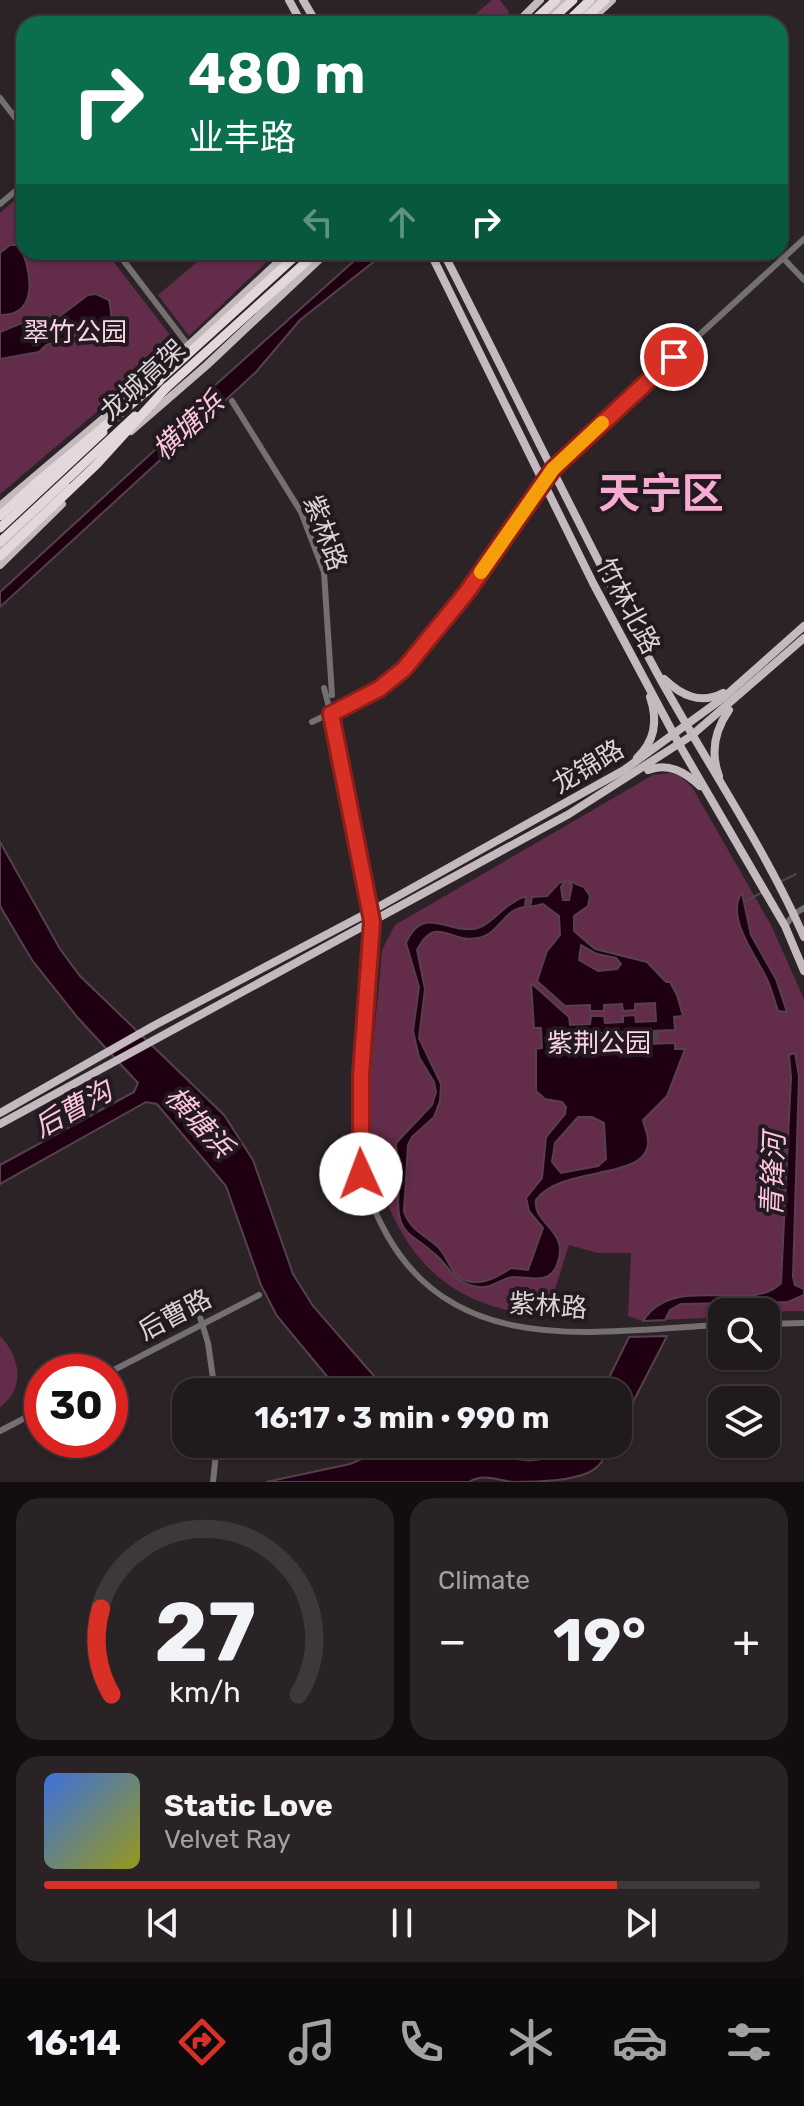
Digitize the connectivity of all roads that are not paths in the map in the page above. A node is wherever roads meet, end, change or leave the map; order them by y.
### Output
1 (540, 0) edge
2 (556, 0) edge
3 (565, 0) edge
4 (573, 0) edge
5 (590, 0) edge
6 (598, 0) edge
7 (605, 0) edge
8 (612, 0) edge
9 (524, 16) edge
10 (539, 16) edge
11 (548, 16) edge
12 (556, 16) edge
13 (573, 16) edge
14 (581, 16) edge
15 (588, 16) edge
16 (595, 16) edge
17 (0, 98) edge
18 (16, 119) edge
19 (16, 191) edge
20 (0, 204) edge
21 (804, 239) edge
22 (788, 253) edge
23 (123, 260) edge
24 (280, 260) edge
25 (291, 260) edge
26 (307, 260) edge
27 (318, 260) edge
28 (434, 260) edge
29 (447, 260) edge
30 (781, 260) edge
31 (785, 260) edge
32 (804, 280) edge
33 (188, 345) junction
34 (162, 380) junction
35 (232, 401) dead end
36 (147, 418) junction
37 (553, 469) junction
38 (543, 481) junction
39 (0, 506) edge
40 (0, 519) edge
41 (0, 528) edge
42 (0, 542) edge
43 (0, 549) edge
44 (0, 556) edge
45 (0, 565) edge
46 (804, 626) edge
47 (804, 638) edge
48 (654, 667) junction
49 (641, 674) junction
50 (744, 680) junction
51 (324, 688) dead end
52 (332, 695) dead end
53 (740, 697) junction
54 (331, 714) junction
55 (312, 722) dead end
56 (686, 726) junction
57 (691, 736) junction
58 (677, 740) junction
59 (624, 775) junction
60 (708, 795) junction
61 (730, 802) junction
62 (804, 908) edge
63 (371, 911) junction
64 (794, 914) junction
65 (372, 921) junction
66 (801, 923) edge
67 (785, 926) junction
68 (804, 937) edge
69 (804, 971) edge
70 (0, 1113) edge
71 (0, 1124) edge
72 (259, 1295) dead end
73 (194, 1297) dead end
74 (202, 1323) junction
75 (804, 1323) edge
76 (780, 1324) edge
77 (708, 1326) edge
78 (128, 1362) edge
79 (212, 1378) edge
80 (24, 1418) edge
81 (0, 1431) edge
82 (216, 1458) edge
83 (213, 1482) edge

1 - 9 main road
2 - 10 highway
3 - 11 main road
4 - 12 highway
5 - 13 highway
6 - 14 main road
7 - 15 highway
8 - 16 main road
17 - 18 street
19 - 20 street
21 - 22 street
23 - 33 street
24 - 33 main road
25 - 34 highway, 龙城高架
26 - 34 highway, 龙城高架
27 - 36 main road
28 - 38 main road, 竹林北路
29 - 37 main road, 竹林北路
30 - 37 street
31 - 32 street
33 - 34 main road
34 - 39 main road
34 - 40 highway, bridge
34 - 41 highway, 龙城高架, bridge
34 - 42 highway, 龙城高架, bridge
34 - 44 highway, bridge
35 - 52 street, 紫林路
36 - 43 main road
36 - 45 main road
37 - 38 street
37 - 48 main road, 竹林北路
38 - 49 main road, 竹林北路
38 - 54 street
46 - 50 main road, 龙锦路
47 - 53 main road, 龙锦路
48 - 50 main road
48 - 56 main road, 竹林北路
49 - 58 main road, 竹林北路
49 - 59 main road
50 - 56 main road, 龙锦路
51 - 54 street, 紫林路
53 - 57 main road, 龙锦路
53 - 61 main road
54 - 55 street
54 - 63 street, 紫林路
56 - 57 main road, 竹林北路
56 - 58 main road, 龙锦路
57 - 58 main road, 龙锦路
57 - 61 main road, 竹林北路
58 - 59 main road, 龙锦路
58 - 60 main road, 竹林北路
59 - 60 main road
59 - 63 main road, 龙锦路
59 - 65 main road, 龙锦路
60 - 67 main road, 竹林北路
61 - 64 main road, 竹林北路
62 - 64 street
63 - 65 street, 紫林路
63 - 70 main road, 龙锦路
64 - 66 main road, 竹林北路
64 - 67 street
65 - 71 main road, 龙锦路
65 - 77 street, 紫林路
66 - 67 street
66 - 68 main road, 竹林北路
67 - 69 main road, 竹林北路
72 - 74 street, 后曹路
73 - 74 street
74 - 78 street, 后曹路
74 - 79 street
75 - 76 street
80 - 81 street
82 - 83 street

